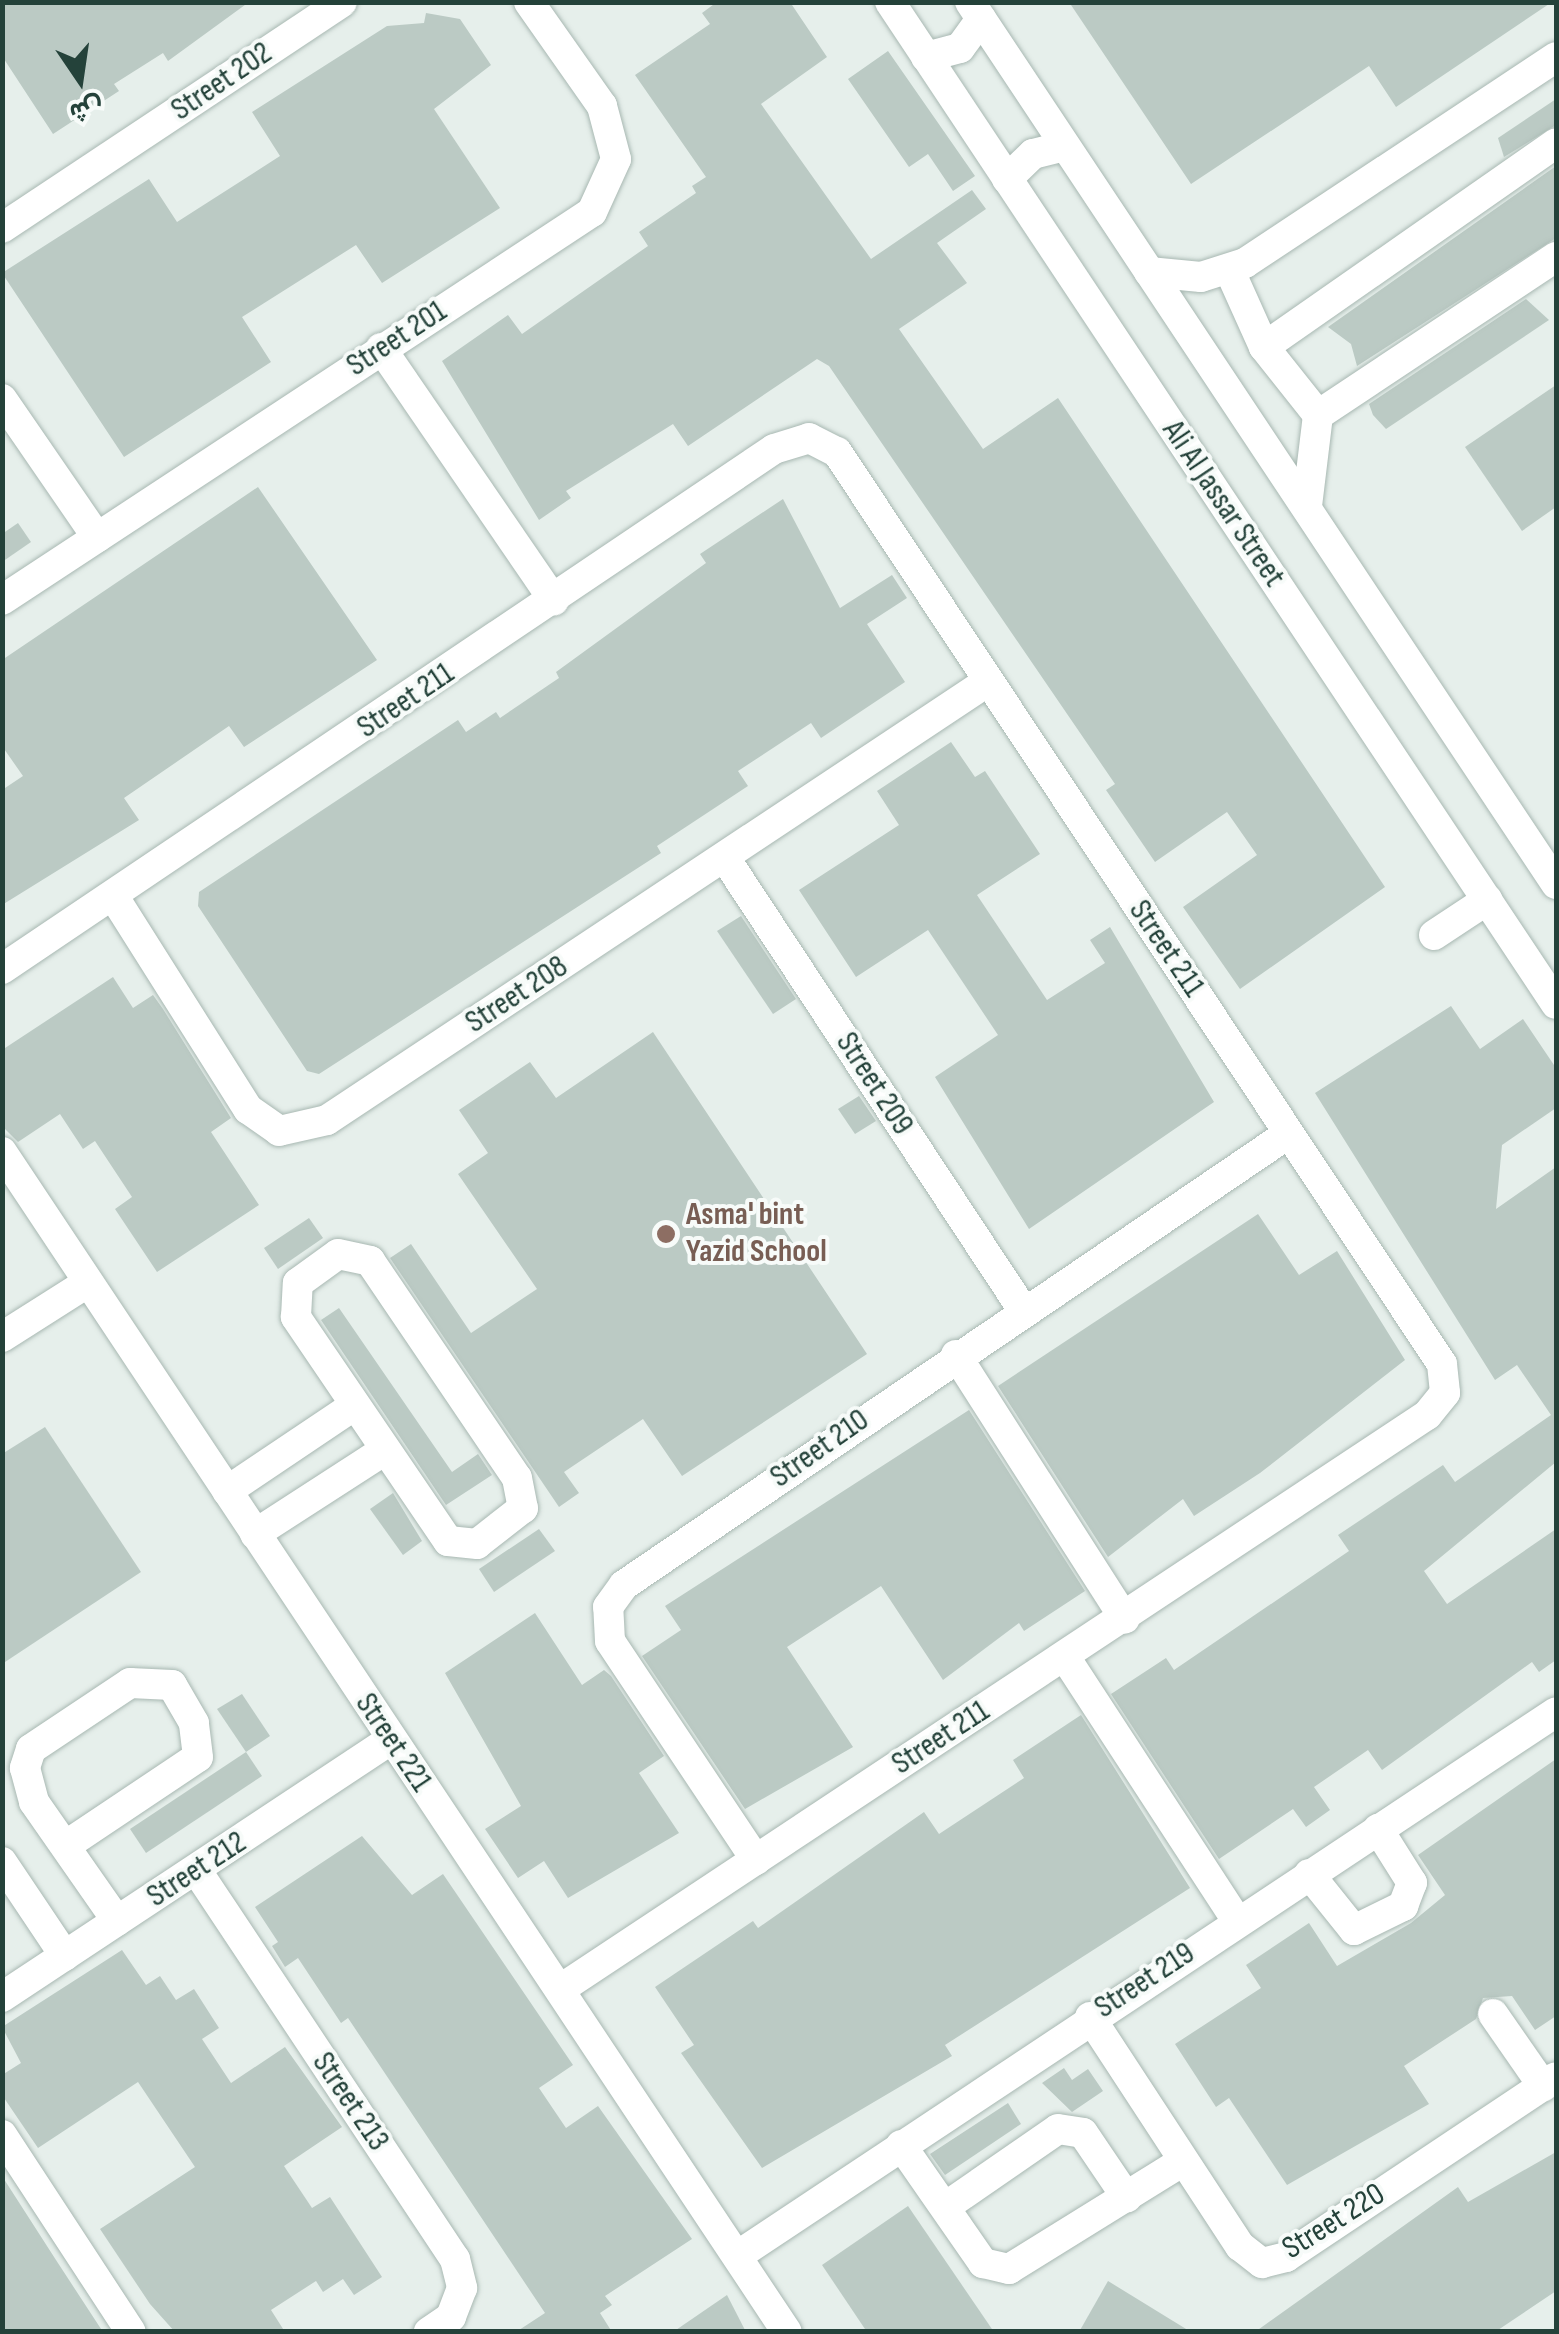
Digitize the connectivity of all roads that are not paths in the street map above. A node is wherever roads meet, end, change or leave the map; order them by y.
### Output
1 (342, 2) edge
2 (529, 2) edge
3 (890, 2) edge
4 (976, 11) edge
5 (926, 57) junction
6 (1556, 57) edge
7 (1556, 143) edge
8 (1065, 146) junction
9 (1007, 179) junction
10 (2, 228) edge
11 (1556, 256) edge
12 (1229, 270) junction
13 (1150, 272) junction
14 (1264, 347) junction
15 (381, 348) junction
16 (3, 401) edge
17 (1318, 415) junction
18 (1307, 510) junction
19 (97, 537) junction
20 (2, 600) edge
21 (554, 601) junction
22 (987, 682) junction
23 (725, 858) junction
24 (1556, 884) edge
25 (114, 897) junction
26 (1487, 900) junction
27 (1434, 935) dead end
28 (2, 969) edge
29 (1556, 1004) edge
30 (1288, 1134) junction
31 (2, 1152) edge
32 (87, 1283) junction
33 (1023, 1310) junction
34 (2, 1337) edge
35 (956, 1354) junction
36 (354, 1405) junction
37 (385, 1450) junction
38 (227, 1492) junction
39 (255, 1534) junction
40 (1125, 1619) junction
41 (1065, 1657) junction
42 (1556, 1712) edge
43 (391, 1740) junction
44 (1378, 1829) junction
45 (68, 1844) junction
46 (756, 1860) junction
47 (2, 1862) edge
48 (198, 1872) junction
49 (1309, 1874) junction
50 (1237, 1921) junction
51 (117, 1922) junction
52 (65, 1956) junction
53 (562, 1988) junction
54 (2, 1997) edge
55 (1492, 2014) dead end
56 (1090, 2017) junction
57 (1550, 2082) edge
58 (2, 2135) edge
59 (901, 2144) junction
60 (1184, 2161) junction
61 (1127, 2198) junction
62 (945, 2207) junction
63 (737, 2256) junction
64 (131, 2332) edge
65 (429, 2332) edge
66 (786, 2332) edge

1 - 10 street, Street 202
2 - 15 street, Street 201
3 - 5 street, Ali Al Jassar Street
4 - 5 street
4 - 8 street, Ali Al Jassar Street
5 - 9 street, Ali Al Jassar Street
6 - 12 street
7 - 14 street
8 - 9 street
8 - 13 street, Ali Al Jassar Street
9 - 26 street, Ali Al Jassar Street
11 - 17 street
12 - 13 street
12 - 14 street
13 - 18 street, Ali Al Jassar Street
14 - 17 street
15 - 19 street, Street 201
15 - 21 street
16 - 19 street
17 - 18 street
18 - 24 street, Ali Al Jassar Street
19 - 20 street, Street 201
21 - 22 street, Street 211
21 - 25 street, Street 211
22 - 23 street, Street 208
22 - 30 street, Street 211
23 - 25 street, Street 208
23 - 33 street, Street 209
25 - 28 street, Street 211
26 - 27 street
26 - 29 street, Ali Al Jassar Street
30 - 33 street, Street 210
30 - 40 street, Street 211
31 - 32 street, Street 221
32 - 34 street
32 - 38 street, Street 221
33 - 35 street, Street 210
35 - 40 street
35 - 46 street, Street 210
36 - 37 street
36 - 37 street
36 - 38 street
37 - 39 street
38 - 39 street, Street 221
39 - 43 street, Street 221
40 - 41 street, Street 211
41 - 46 street, Street 211
41 - 50 street
42 - 44 street, Street 219
43 - 48 street, Street 212
43 - 53 street, Street 221
44 - 49 street, Street 219
44 - 49 street
45 - 45 street
45 - 51 street
46 - 53 street, Street 211
47 - 52 street
48 - 51 street, Street 212
48 - 65 street, Street 213
49 - 50 street, Street 219
50 - 56 street, Street 219
51 - 52 street, Street 212
52 - 54 street, Street 212
53 - 63 street, Street 221
55 - 57 street
56 - 59 street, Street 219
56 - 60 street, Street 220
57 - 60 street, Street 220
58 - 64 street
59 - 62 street
59 - 63 street, Street 219
60 - 61 street
61 - 62 street
61 - 62 street
63 - 66 street, Street 221

